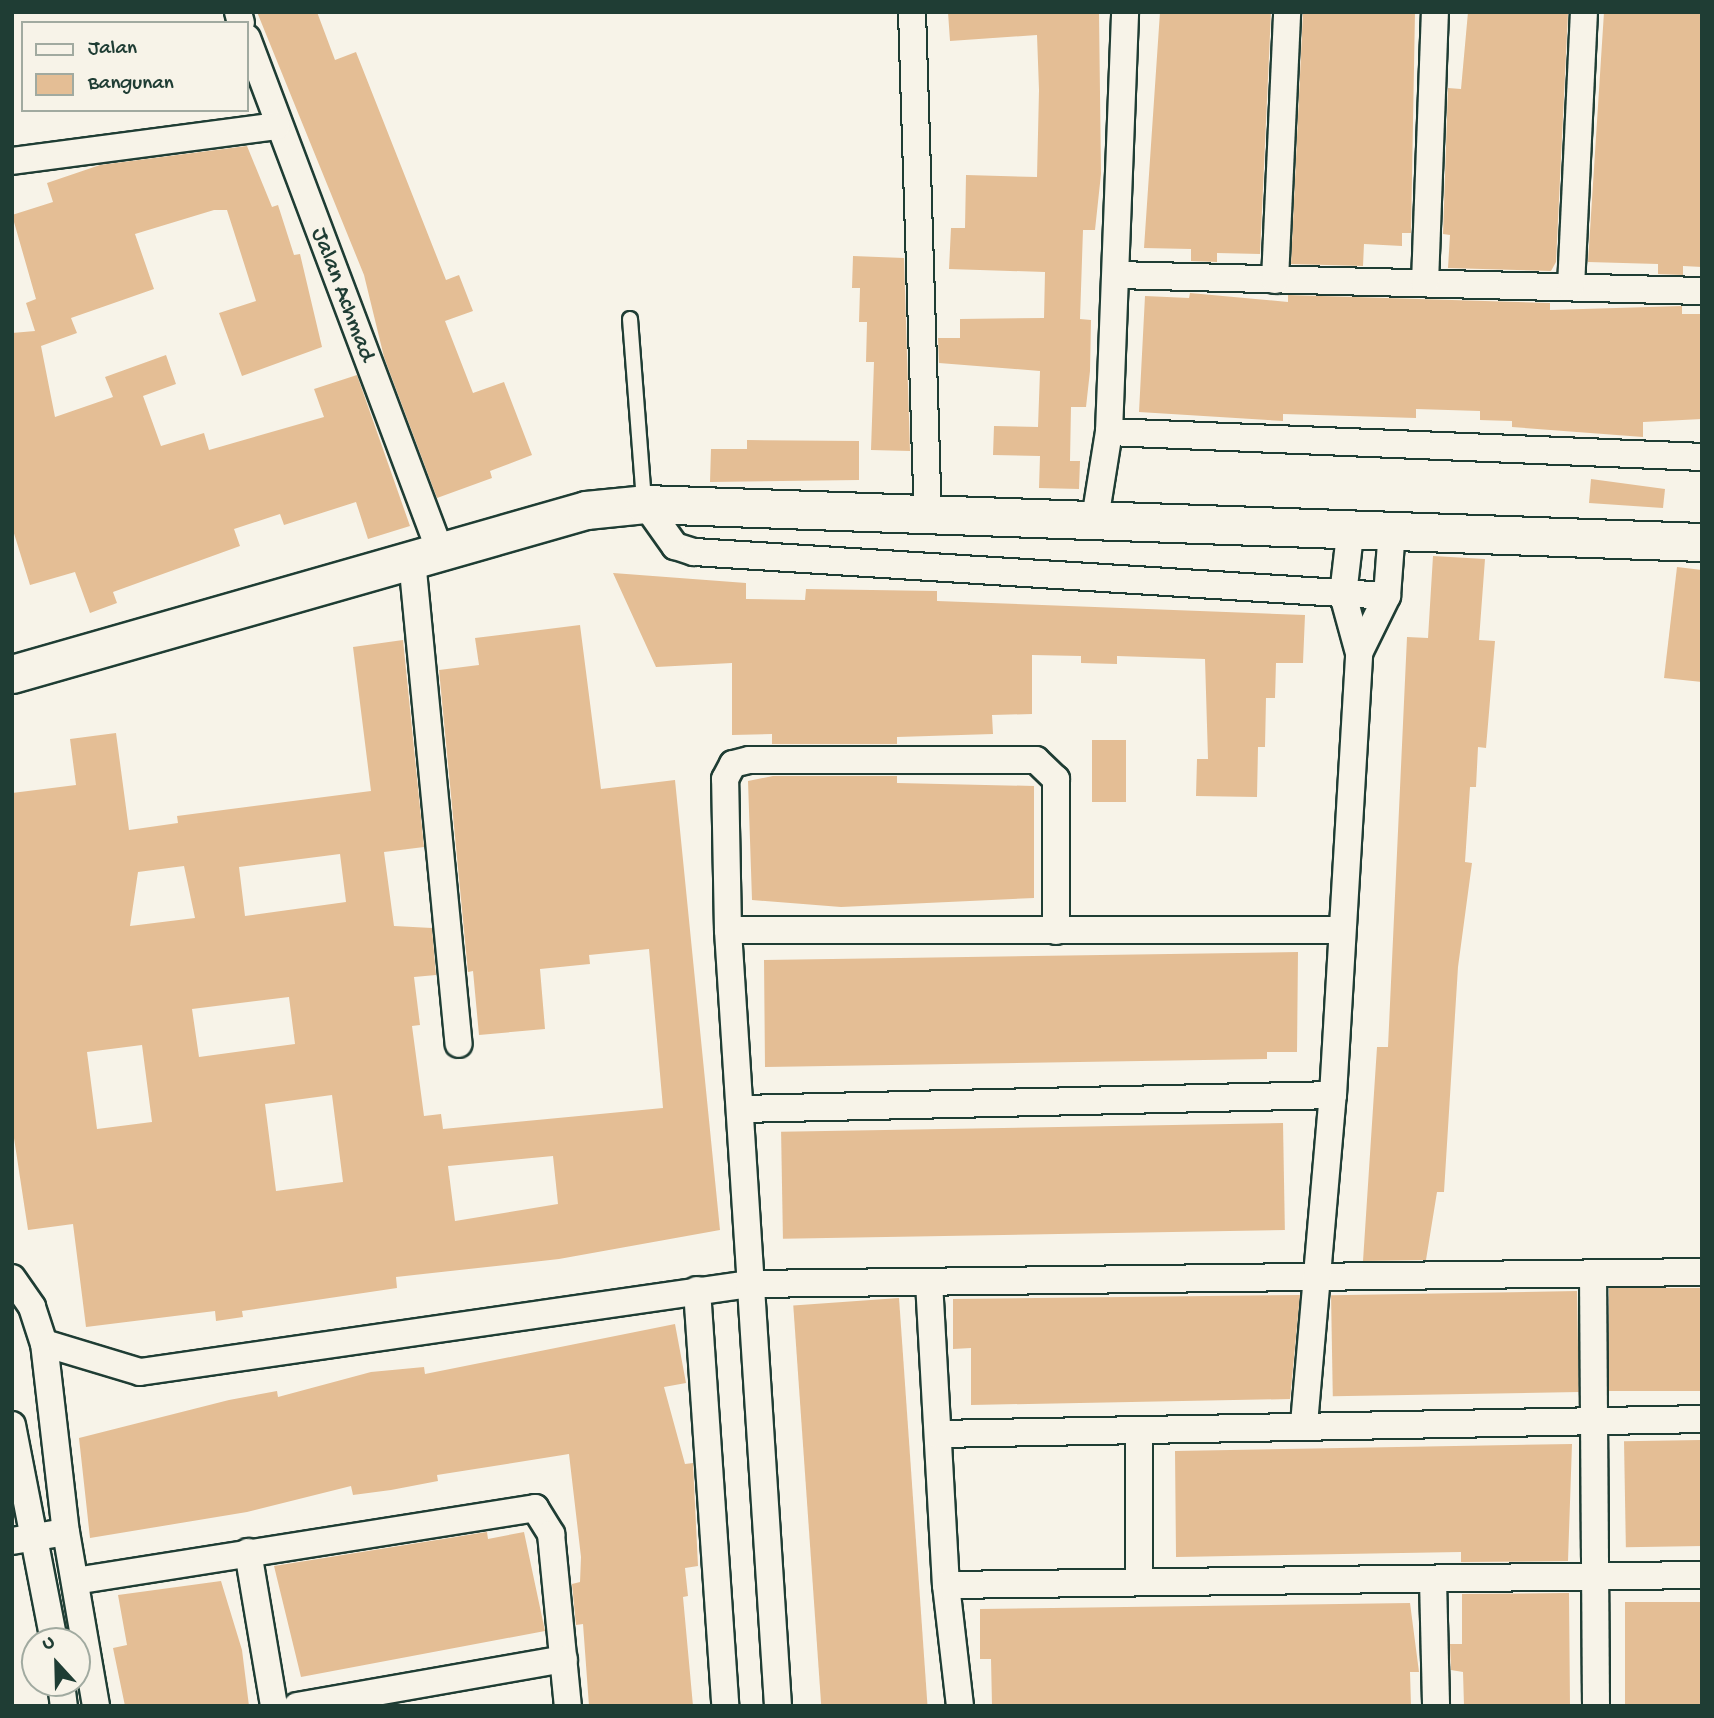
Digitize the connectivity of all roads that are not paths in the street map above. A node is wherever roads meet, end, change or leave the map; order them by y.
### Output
1 (912, 12) edge
2 (1125, 12) edge
3 (1287, 12) edge
4 (1435, 12) edge
5 (1584, 12) edge
6 (248, 41) edge
7 (277, 126) junction
8 (12, 161) edge
9 (1117, 275) junction
10 (1275, 280) junction
11 (1425, 283) junction
12 (1571, 287) junction
13 (1702, 291) edge
14 (630, 318) dead end
15 (1109, 432) junction
16 (1702, 457) edge
17 (645, 504) junction
18 (928, 510) junction
19 (1095, 519) junction
20 (1351, 526) junction
21 (1392, 528) junction
22 (1702, 542) edge
23 (426, 555) junction
24 (1343, 594) junction
25 (1387, 596) junction
26 (1359, 653) junction
27 (12, 674) edge
28 (728, 930) junction
29 (1341, 930) junction
30 (1056, 931) junction
31 (459, 1044) dead end
32 (1333, 1095) junction
33 (741, 1109) junction
34 (1702, 1272) edge
35 (1593, 1274) junction
36 (1315, 1276) junction
37 (12, 1278) edge
38 (929, 1282) junction
39 (749, 1284) junction
40 (697, 1290) junction
41 (44, 1343) junction
42 (1702, 1419) edge
43 (1594, 1421) junction
44 (1304, 1424) junction
45 (12, 1425) edge
46 (938, 1434) junction
47 (1139, 1434) junction
48 (66, 1532) junction
49 (24, 1539) edge
50 (248, 1552) junction
51 (1702, 1574) edge
52 (1594, 1576) junction
53 (1433, 1580) junction
54 (75, 1581) junction
55 (1139, 1582) junction
56 (946, 1585) junction
57 (50, 1627) edge
58 (564, 1659) junction
59 (96, 1706) edge
60 (274, 1706) edge
61 (297, 1706) edge
62 (568, 1706) edge
63 (725, 1706) edge
64 (778, 1706) edge
65 (960, 1706) edge
66 (1436, 1706) edge
67 (1596, 1706) edge

1 - 18 street
2 - 9 street
3 - 10 street
4 - 11 street
5 - 12 street
6 - 7 street, Jalan Achmad
7 - 8 street
7 - 23 street, Jalan Achmad
9 - 10 street
9 - 15 street
10 - 11 street
11 - 12 street
12 - 13 street
14 - 17 lane
15 - 16 street
15 - 19 street
17 - 18 street
17 - 23 street
17 - 24 street
18 - 19 street
19 - 20 street
20 - 21 street
20 - 24 street
21 - 22 street
21 - 25 street
23 - 27 street
23 - 31 street, Jalan Achmad
24 - 25 street
24 - 26 street
25 - 26 street
26 - 29 street
28 - 30 street
28 - 30 street
28 - 33 street
29 - 30 street
29 - 32 street
32 - 33 street
32 - 36 street
33 - 39 street
34 - 35 street
35 - 36 street
35 - 43 street
36 - 38 street
36 - 44 street
37 - 41 street
38 - 39 street
38 - 46 street
39 - 40 street
39 - 64 street
40 - 41 street
40 - 63 street
41 - 48 street
42 - 43 street
43 - 44 street
43 - 52 street
44 - 47 street
45 - 49 street
46 - 47 street
46 - 56 street
47 - 55 street
48 - 49 street
48 - 54 street
49 - 57 street
50 - 54 street
50 - 58 street
50 - 60 street
51 - 52 street
52 - 53 street
52 - 67 street
53 - 55 street
53 - 66 street
54 - 59 street
55 - 56 street
56 - 65 street
58 - 61 street
58 - 62 street

